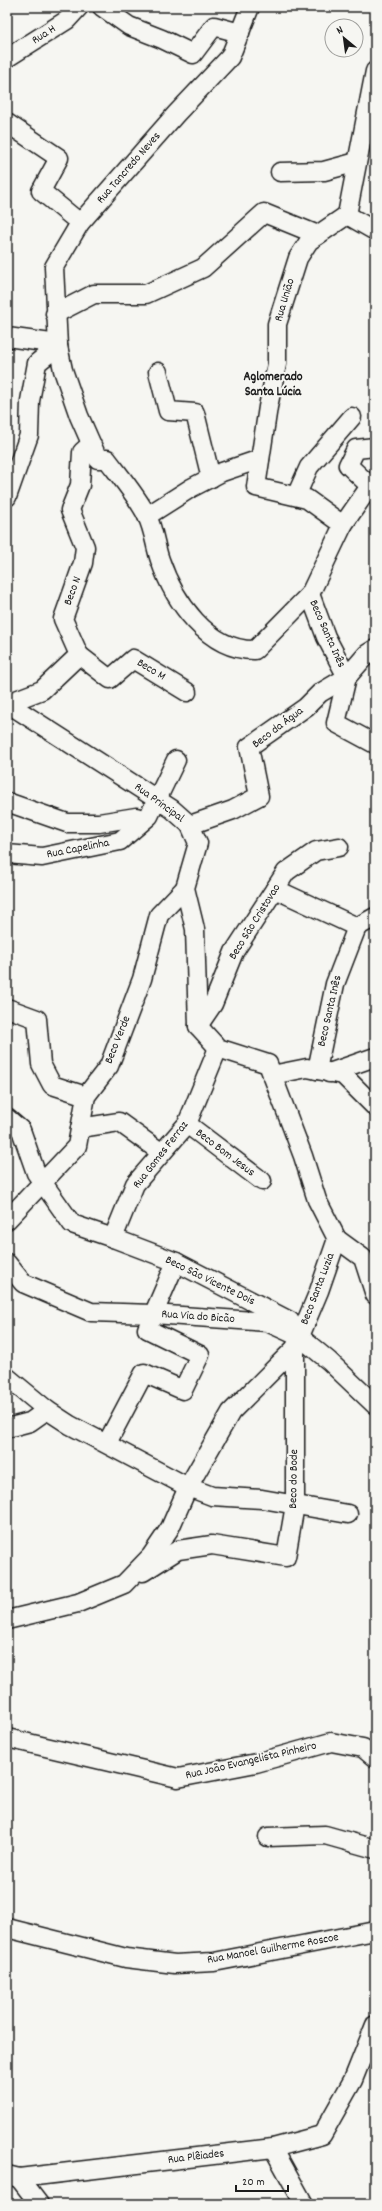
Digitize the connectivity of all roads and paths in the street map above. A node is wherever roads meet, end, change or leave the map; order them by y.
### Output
1 (78, 7) edge
2 (102, 7) edge
3 (250, 7) edge
4 (240, 33) junction
5 (7, 58) edge
6 (375, 71) edge
7 (7, 123) edge
8 (369, 132) edge
9 (357, 162) junction
10 (280, 172) dead end
11 (347, 215) junction
12 (80, 223) junction
13 (375, 231) edge
14 (318, 235) junction
15 (56, 314) junction
16 (7, 337) edge
17 (58, 345) junction
18 (158, 372) dead end
19 (352, 417) dead end
20 (91, 444) junction
21 (375, 447) edge
22 (15, 448) edge
23 (260, 459) junction
24 (211, 478) junction
25 (296, 496) junction
26 (7, 497) edge
27 (147, 516) junction
28 (343, 525) junction
29 (310, 594) junction
30 (375, 649) edge
31 (80, 655) junction
32 (347, 677) junction
33 (187, 692) dead end
34 (7, 703) edge
35 (375, 744) edge
36 (176, 760) dead end
37 (158, 800) junction
38 (7, 802) edge
39 (146, 819) junction
40 (190, 825) junction
41 (339, 847) dead end
42 (7, 854) edge
43 (185, 888) junction
44 (275, 889) junction
45 (375, 918) edge
46 (357, 927) junction
47 (7, 1008) edge
48 (198, 1026) junction
49 (218, 1048) junction
50 (375, 1057) edge
51 (270, 1070) junction
52 (323, 1071) junction
53 (86, 1096) junction
54 (375, 1107) edge
55 (7, 1118) edge
56 (187, 1124) junction
57 (80, 1128) junction
58 (162, 1153) junction
59 (262, 1181) dead end
60 (44, 1182) junction
61 (7, 1220) edge
62 (113, 1238) junction
63 (337, 1239) junction
64 (176, 1262) junction
65 (7, 1263) edge
66 (375, 1295) edge
67 (153, 1314) junction
68 (300, 1338) junction
69 (7, 1377) edge
70 (375, 1405) edge
71 (47, 1410) junction
72 (7, 1428) edge
73 (107, 1443) junction
74 (188, 1487) junction
75 (295, 1505) junction
76 (348, 1514) dead end
77 (124, 1584) junction
78 (7, 1620) edge
79 (7, 1738) edge
80 (375, 1758) edge
81 (268, 1837) dead end
82 (375, 1849) edge
83 (7, 1928) edge
84 (375, 1931) edge
85 (375, 2025) edge
86 (273, 2148) junction
87 (13, 2176) edge
88 (39, 2204) edge
89 (304, 2204) edge

1 - 5 street, Rua H
2 - 4 street
3 - 4 street, Rua Tancredo Neves
4 - 12 street, Rua Tancredo Neves
6 - 8 street
7 - 12 street
8 - 9 street
9 - 10 street
9 - 11 street
11 - 13 street
11 - 14 street, Rua União
12 - 15 street, Rua Tancredo Neves
14 - 15 street
14 - 23 street, Rua União
15 - 17 street, Rua Tancredo Neves
16 - 17 street
17 - 20 street, Rua Tancredo Neves
17 - 22 street
18 - 24 street
19 - 25 street
20 - 27 street, Rua Tancredo Neves
20 - 31 street, Beco N
21 - 28 street
22 - 26 street
23 - 24 street
23 - 25 street, Rua União
24 - 27 street
25 - 28 street
27 - 29 street
28 - 29 street
29 - 32 street, Beco Santa Inês
30 - 32 street
31 - 33 street, Beco M
31 - 34 street
32 - 35 street, Beco Santa Inês
32 - 40 street, Beco da Água
34 - 37 street, Rua Principal
36 - 37 street, Rua Capelinha
37 - 39 street, Rua Capelinha
37 - 40 street, Rua Principal
38 - 39 street
39 - 42 street, Rua Capelinha
40 - 43 street, Rua Principal
41 - 44 street, Beco São Cristovao
43 - 48 street, Rua Principal
43 - 53 street, Beco Verde
44 - 46 street
44 - 48 street, Beco São Cristovao
45 - 46 street
46 - 52 street, Beco Santa Inês
47 - 53 street
48 - 49 street
49 - 51 street
49 - 56 street, Rua Gomes Ferraz
50 - 52 street
51 - 52 street
51 - 63 street, Beco Santa Luzia
52 - 54 street
53 - 57 street, Beco Verde
55 - 60 street
56 - 58 street, Rua Gomes Ferraz
56 - 59 street, Beco Bom Jesus
57 - 58 street
57 - 60 street, Beco Verde
58 - 62 street, Rua Gomes Ferraz
60 - 61 street, Beco Verde
60 - 62 street
62 - 64 street, Beco São Vicente Dois
63 - 66 street
63 - 68 street, Beco Santa Luzia
64 - 67 street
64 - 68 street, Beco São Vicente Dois
65 - 67 street, Rua Via do Bicão
67 - 68 street, Rua Via do Bicão
67 - 73 street
68 - 70 street, Rua Via do Bicão
68 - 74 street, Beco Santa Luzia
68 - 75 street, Beco do Bode
69 - 71 street
71 - 72 street
71 - 73 street
73 - 74 street
74 - 75 street
74 - 77 street, Beco Santa Luzia
75 - 76 street
75 - 77 street, Beco do Bode
77 - 78 street
79 - 80 street, Rua João Evangelista Pinheiro
81 - 82 street
83 - 84 street, Rua Manoel Guilherme Roscoe
85 - 86 street, Rua Plêiades
86 - 87 street, Rua Plêiades
86 - 89 street
87 - 88 street

